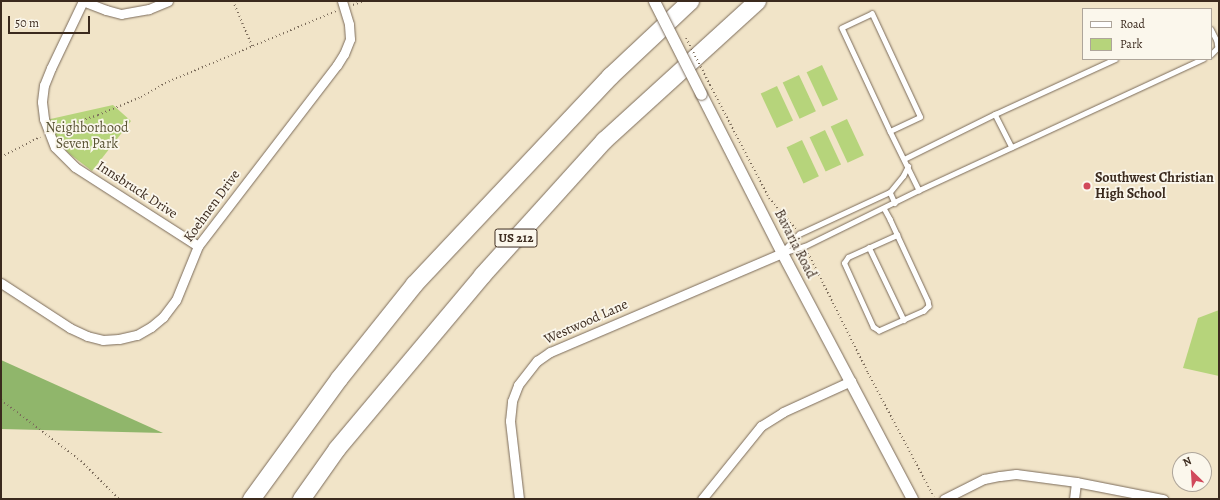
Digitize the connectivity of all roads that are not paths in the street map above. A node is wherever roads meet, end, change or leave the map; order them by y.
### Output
1 (83, 1) edge
2 (168, 1) edge
3 (654, 1) edge
4 (690, 1) edge
5 (757, 1) edge
6 (343, 5) edge
7 (1212, 31) edge
8 (1218, 48) edge
9 (1113, 60) edge
10 (1201, 60) edge
11 (995, 114) junction
12 (890, 131) junction
13 (1012, 147) junction
14 (904, 159) junction
15 (908, 166) junction
16 (919, 190) junction
17 (890, 192) junction
18 (895, 203) junction
19 (884, 208) junction
20 (897, 235) junction
21 (198, 246) junction
22 (870, 247) junction
23 (782, 253) junction
24 (1, 283) edge
25 (904, 320) junction
26 (850, 381) junction
27 (1076, 482) junction
28 (251, 499) edge
29 (301, 499) edge
30 (519, 499) edge
31 (702, 499) edge
32 (912, 499) edge
33 (944, 499) edge
34 (1074, 499) edge
35 (1163, 499) edge

1 - 2 street
1 - 21 street, Innsbruck Drive
3 - 23 street, Bavaria Road, bridge
4 - 28 highway, US 212
5 - 29 highway, US 212
6 - 21 street, Koehnen Drive
7 - 8 lane
9 - 11 lane
10 - 13 lane
11 - 13 lane
11 - 14 lane
12 - 12 lane
12 - 14 lane
13 - 16 lane
14 - 15 lane
15 - 16 lane
15 - 17 lane
16 - 18 lane
17 - 18 lane
17 - 23 lane
18 - 19 lane
19 - 20 lane
19 - 23 lane
20 - 22 lane
20 - 25 lane
21 - 24 street, Koehnen Drive
22 - 25 lane
22 - 25 lane
23 - 26 street, Bavaria Road
23 - 30 street, Westwood Lane
26 - 31 street
26 - 32 street, Bavaria Road
27 - 33 street
27 - 34 street
27 - 35 street

